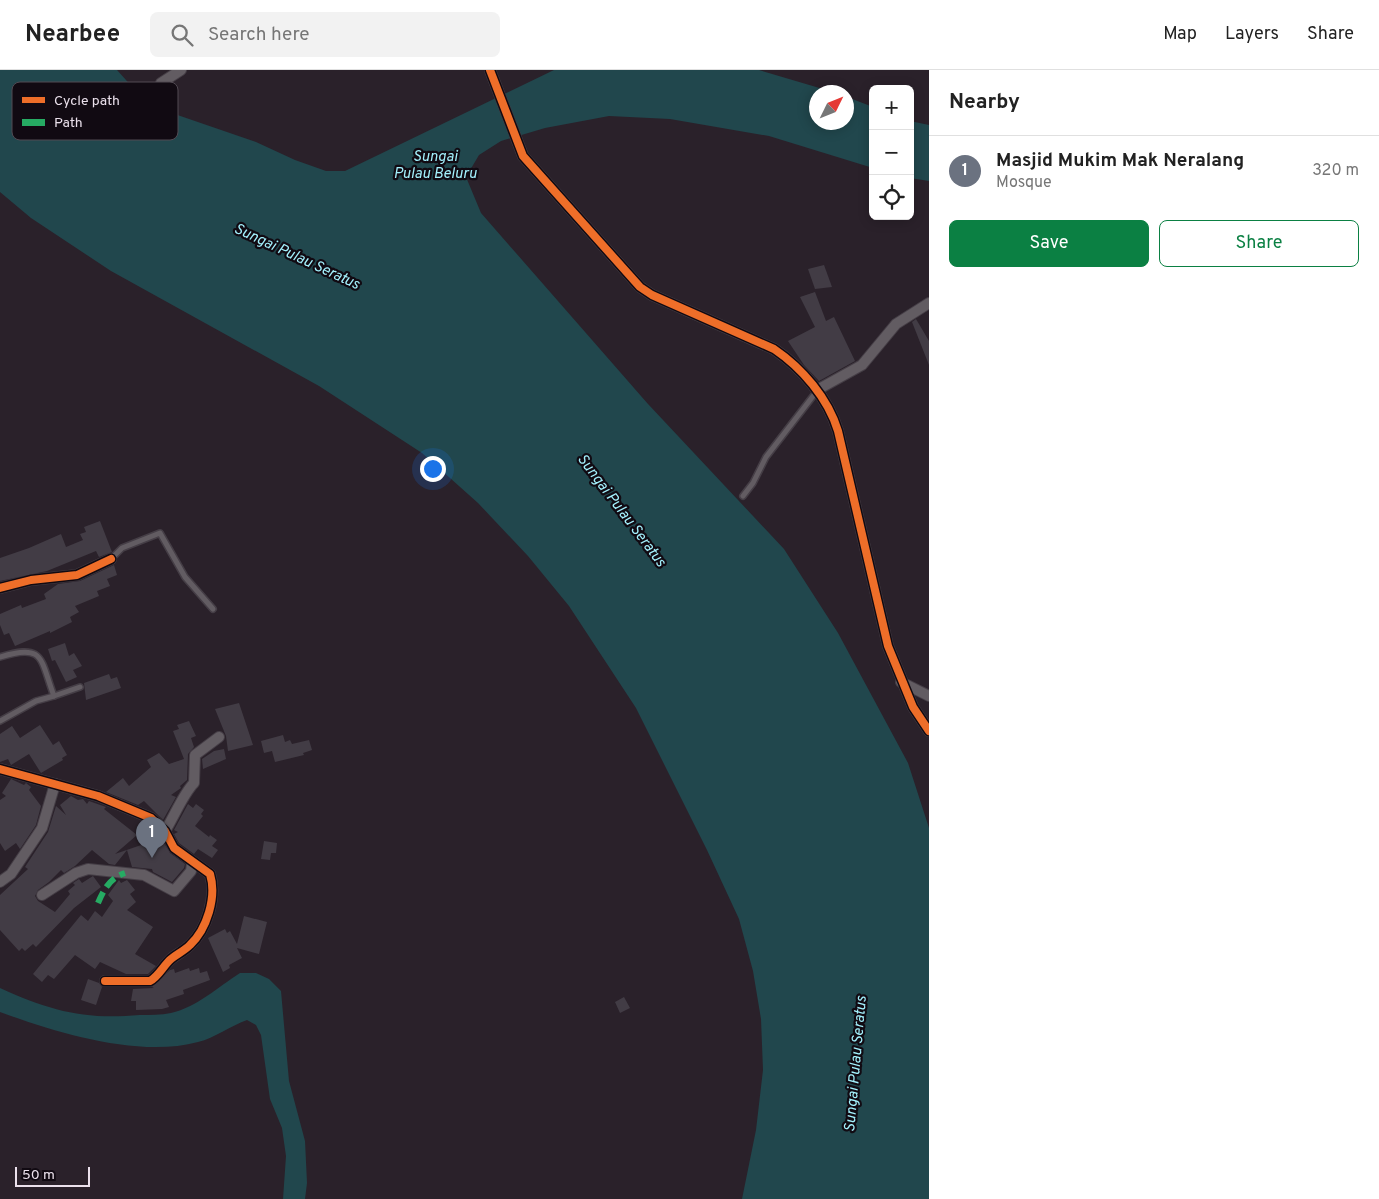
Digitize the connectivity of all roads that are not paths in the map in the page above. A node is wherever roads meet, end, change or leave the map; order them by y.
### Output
1 (181, 70) edge
2 (490, 70) edge
3 (163, 82) edge
4 (929, 303) edge
5 (817, 390) junction
6 (743, 496) dead end
7 (111, 559) joint
8 (0, 588) edge
9 (213, 610) dead end
10 (0, 657) edge
11 (901, 681) junction
12 (80, 687) dead end
13 (54, 696) junction
14 (929, 696) edge
15 (0, 721) edge
16 (929, 731) edge
17 (219, 737) dead end
18 (0, 770) edge
19 (55, 784) junction
20 (165, 831) junction
21 (192, 863) junction
22 (0, 882) edge
23 (42, 895) dead end
24 (105, 981) dead end

1 - 3 street
2 - 5 street
4 - 5 street
5 - 6 lane
5 - 11 street
7 - 8 street
7 - 9 lane
10 - 13 lane
11 - 14 street
11 - 16 street
12 - 13 lane
13 - 15 lane
17 - 20 street
18 - 19 street
19 - 20 street
19 - 22 street
20 - 21 street
21 - 23 street
21 - 24 street

